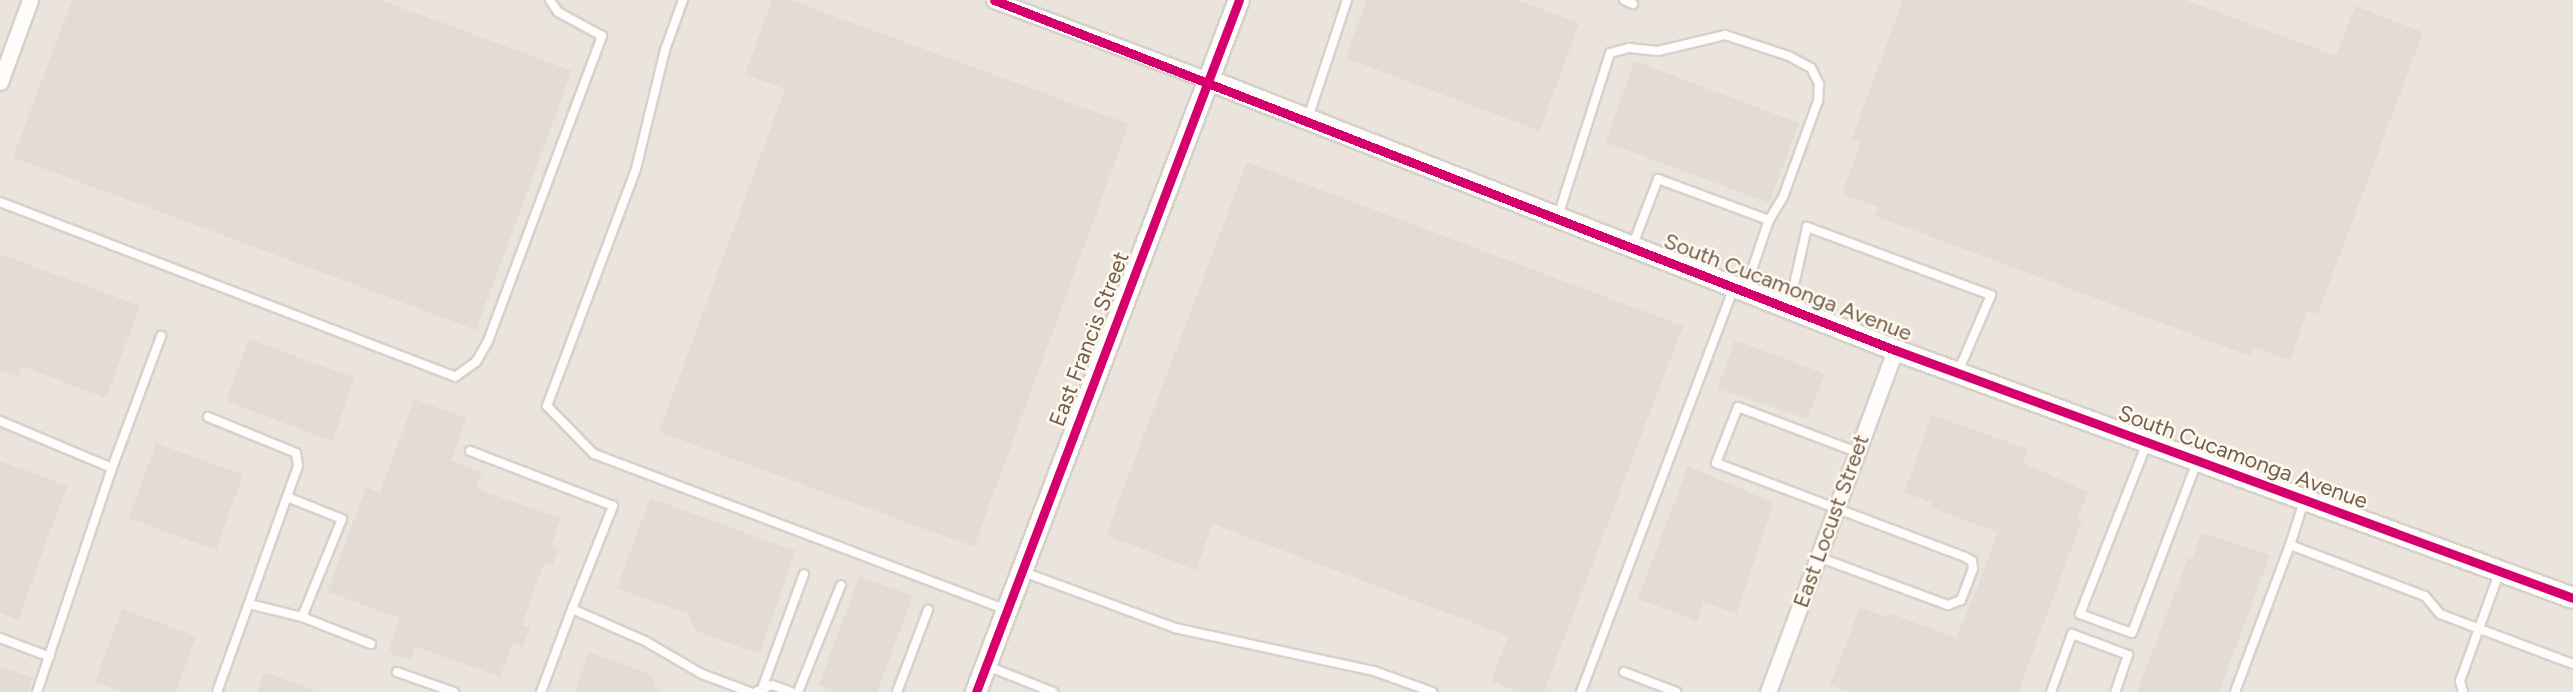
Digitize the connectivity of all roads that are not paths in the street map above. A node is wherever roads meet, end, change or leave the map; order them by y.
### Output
1 (30, 0) edge
2 (550, 0) edge
3 (683, 0) edge
4 (994, 0) edge
5 (1239, 0) edge
6 (1347, 0) edge
7 (1624, 0) edge
8 (1633, 4) dead end
9 (1208, 80) junction
10 (0, 82) edge
11 (1307, 119) junction
12 (0, 202) edge
13 (1557, 218) junction
14 (1769, 220) junction
15 (1632, 247) junction
16 (1740, 289) junction
17 (1789, 308) junction
18 (161, 336) dead end
19 (1895, 350) junction
20 (1958, 373) junction
21 (208, 417) dead end
22 (0, 421) edge
23 (2148, 442) junction
24 (470, 451) dead end
25 (1857, 452) junction
26 (2198, 461) junction
27 (112, 468) junction
28 (287, 497) junction
29 (2304, 500) junction
30 (1836, 508) junction
31 (2290, 545) junction
32 (1818, 556) junction
33 (1022, 571) junction
34 (2500, 572) junction
35 (804, 574) dead end
36 (841, 585) dead end
37 (2573, 598) edge
38 (249, 604) junction
39 (572, 609) junction
40 (927, 610) dead end
41 (1007, 610) junction
42 (302, 617) junction
43 (2479, 629) junction
44 (0, 638) edge
45 (370, 644) dead end
46 (50, 657) junction
47 (2573, 664) edge
48 (986, 666) junction
49 (397, 672) dead end
50 (1624, 672) dead end
51 (763, 686) junction
52 (37, 692) edge
53 (217, 692) edge
54 (454, 692) edge
55 (541, 692) edge
56 (750, 692) edge
57 (756, 692) edge
58 (791, 692) edge
59 (798, 692) edge
60 (897, 692) edge
61 (976, 692) edge
62 (1053, 692) edge
63 (1432, 692) edge
64 (1581, 692) edge
65 (1676, 692) edge
66 (1768, 692) edge
67 (2051, 692) edge
68 (2115, 692) edge
69 (2235, 692) edge
70 (2463, 692) edge

1 - 10 street
2 - 12 lane
3 - 41 lane
4 - 9 street, South Cucamonga Avenue
5 - 9 street, East Francis Street
6 - 11 lane
7 - 8 lane
9 - 11 street, South Cucamonga Avenue
9 - 33 street, East Francis Street
11 - 13 street, South Cucamonga Avenue
13 - 14 lane
13 - 15 street, South Cucamonga Avenue
14 - 15 lane
14 - 16 lane
15 - 16 street, South Cucamonga Avenue
16 - 17 street, South Cucamonga Avenue
16 - 64 lane
17 - 19 street, South Cucamonga Avenue
17 - 20 lane
18 - 27 lane
19 - 20 street, South Cucamonga Avenue
19 - 25 street, East Locust Street
20 - 23 street, South Cucamonga Avenue
21 - 28 lane
22 - 27 lane
23 - 26 street, South Cucamonga Avenue
23 - 26 lane
24 - 39 lane
25 - 30 street, East Locust Street
25 - 30 lane
26 - 29 street, South Cucamonga Avenue
27 - 46 lane
28 - 38 lane
28 - 42 lane
29 - 31 lane
29 - 34 street, South Cucamonga Avenue
30 - 32 street, East Locust Street
30 - 32 lane
31 - 43 lane
31 - 69 lane
32 - 66 street, East Locust Street
33 - 41 street, East Francis Street
33 - 63 lane
34 - 37 street, South Cucamonga Avenue
34 - 43 lane
35 - 51 lane
36 - 59 lane
38 - 42 lane
38 - 53 lane
39 - 55 lane
39 - 56 lane
40 - 60 lane
41 - 48 street, East Francis Street
42 - 45 lane
43 - 47 lane
43 - 70 lane
44 - 46 lane
46 - 52 lane
48 - 61 street, East Francis Street
48 - 62 lane
49 - 54 lane
50 - 65 lane
51 - 57 lane
51 - 58 lane
67 - 68 lane

